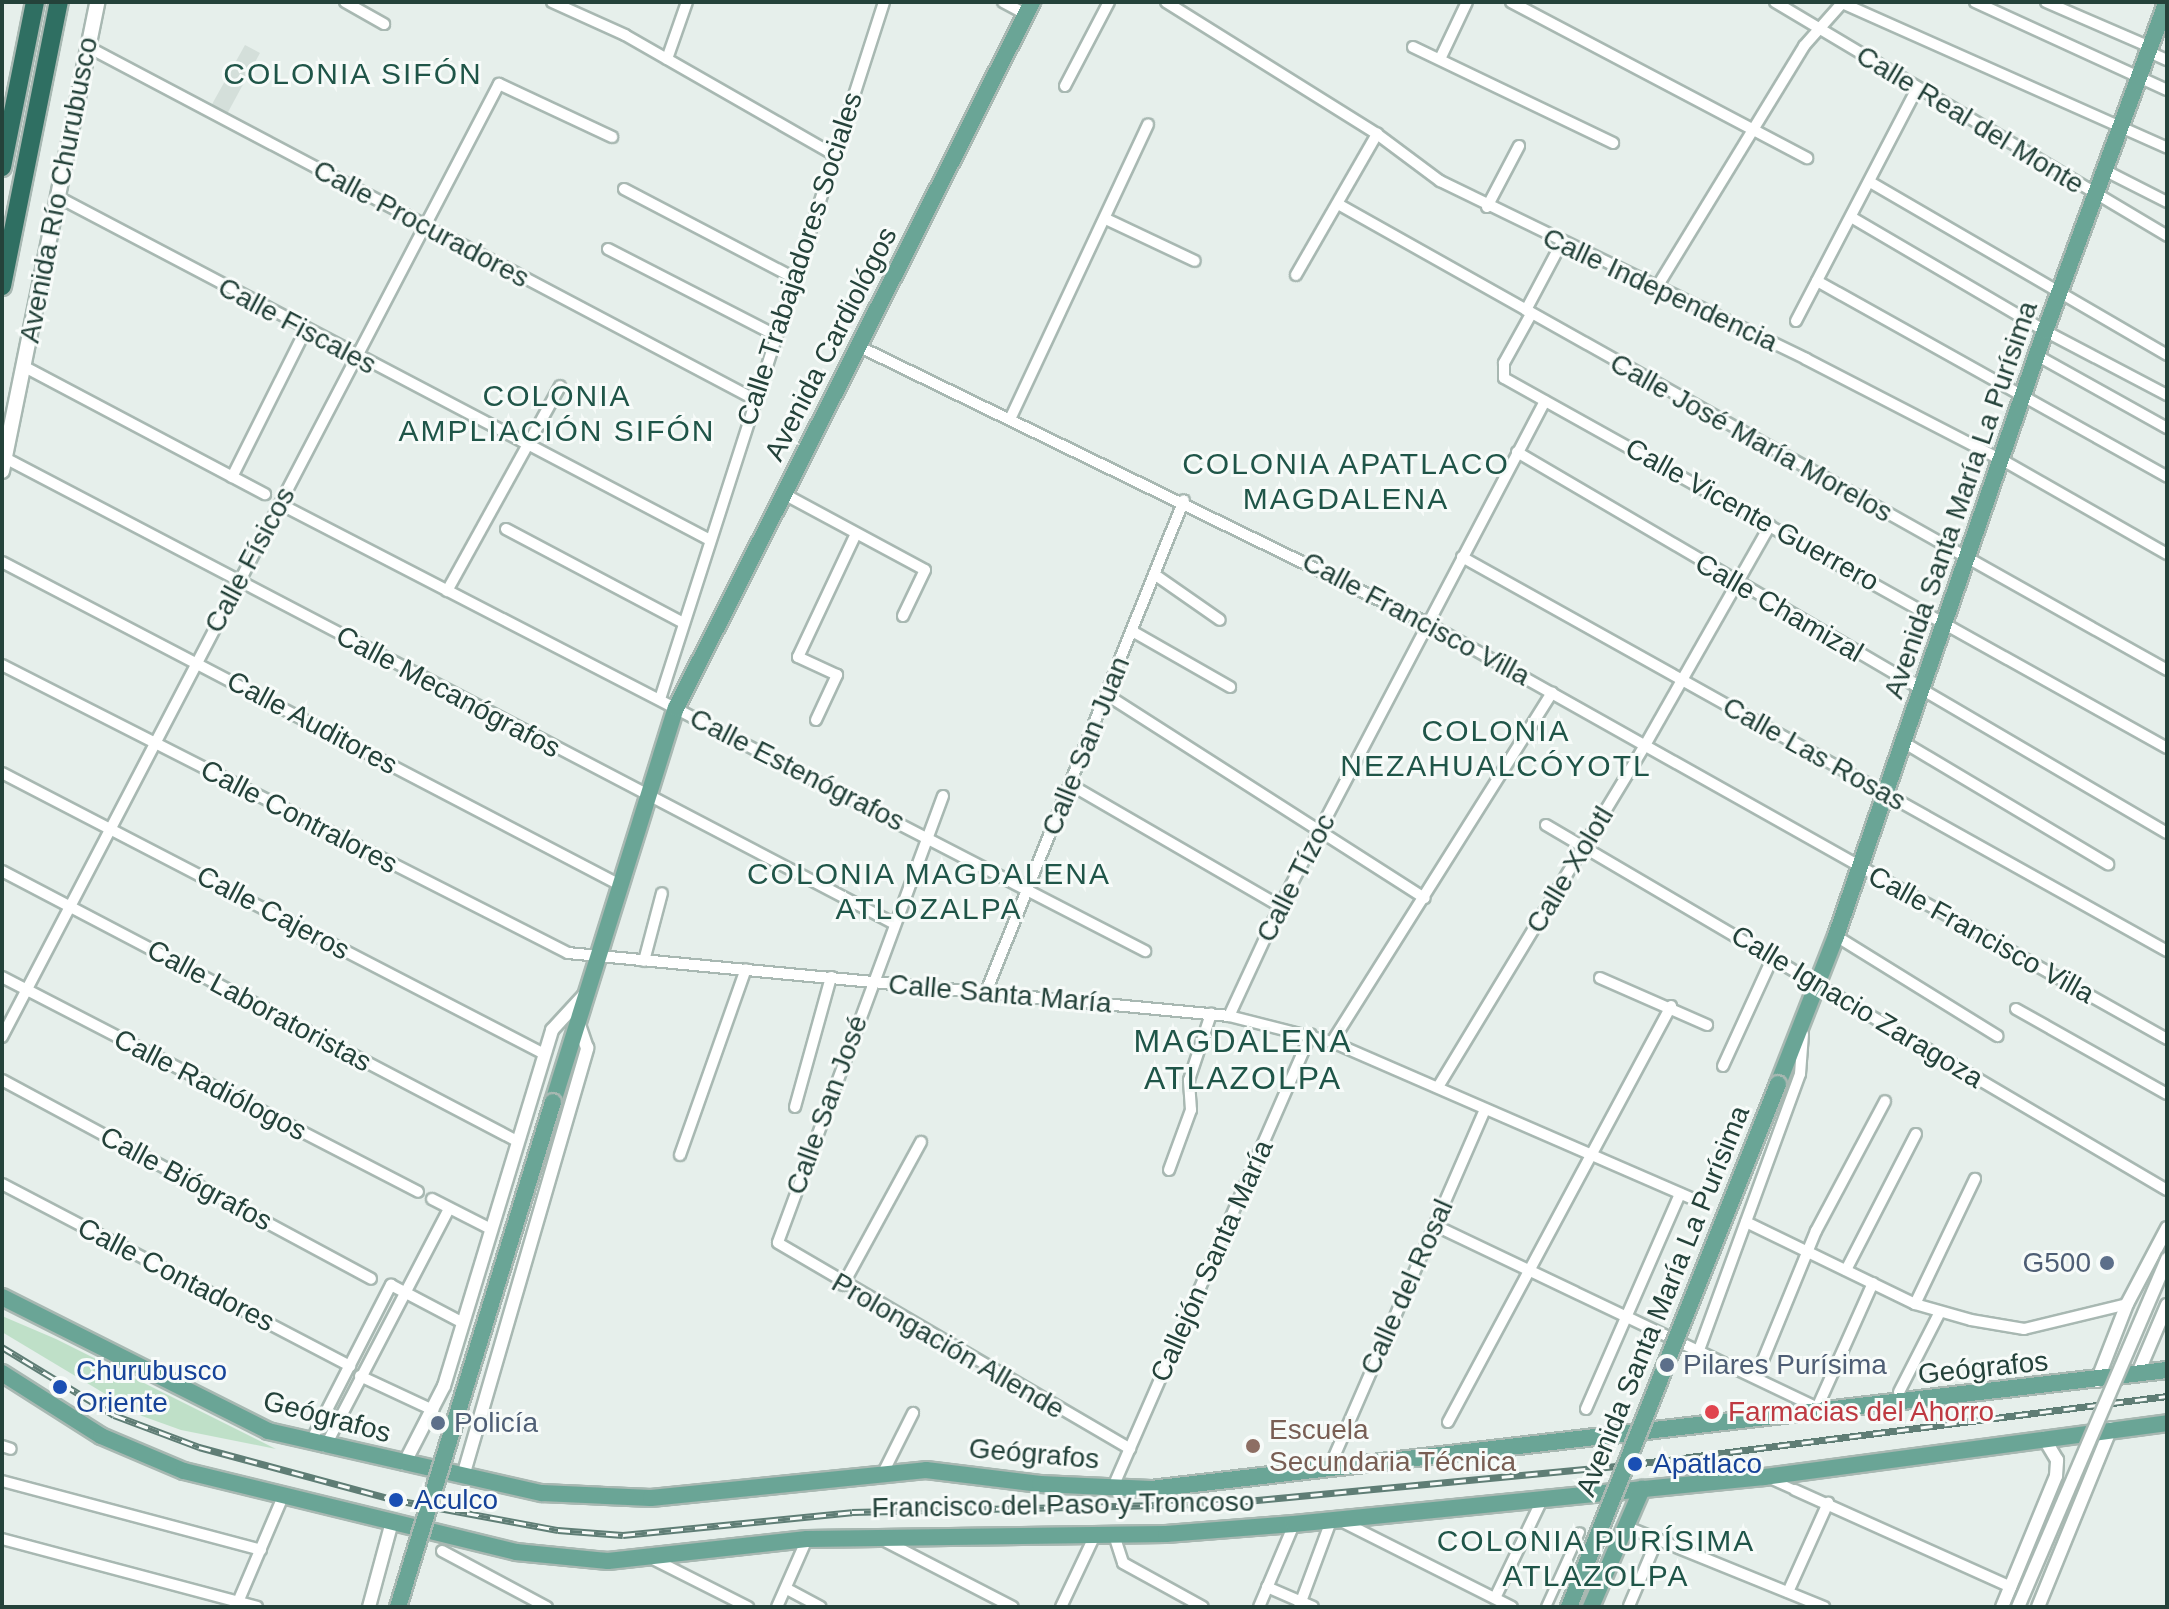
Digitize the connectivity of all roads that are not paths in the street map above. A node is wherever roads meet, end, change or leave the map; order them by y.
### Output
1 (35, 2) edge
2 (59, 2) edge
3 (97, 2) edge
4 (345, 2) edge
5 (552, 2) edge
6 (687, 2) edge
7 (884, 2) edge
8 (1003, 2) edge
9 (1109, 2) edge
10 (1166, 2) edge
11 (1467, 2) edge
12 (1511, 2) edge
13 (1775, 2) edge
14 (1842, 2) edge
15 (1975, 2) edge
16 (2046, 2) edge
17 (2167, 2) edge
18 (1029, 8) edge
19 (384, 24) dead end
20 (1820, 31) junction
21 (88, 47) junction
22 (1413, 47) dead end
23 (2150, 49) junction
24 (667, 59) junction
25 (1440, 59) junction
26 (2167, 60) edge
27 (2139, 78) junction
28 (1065, 86) dead end
29 (1917, 89) junction
30 (2167, 90) edge
31 (1148, 124) dead end
32 (1756, 127) junction
33 (2120, 128) junction
34 (1377, 134) junction
35 (612, 137) dead end
36 (1613, 143) dead end
37 (1519, 146) dead end
38 (2167, 148) edge
39 (833, 154) junction
40 (1807, 158) dead end
41 (2, 167) edge
42 (2104, 170) junction
43 (1870, 182) junction
44 (624, 189) dead end
45 (2094, 195) junction
46 (58, 197) junction
47 (2167, 202) edge
48 (1338, 204) junction
49 (1487, 207) junction
50 (1851, 217) junction
51 (1106, 219) junction
52 (427, 228) junction
53 (2167, 236) edge
54 (1561, 244) junction
55 (608, 249) dead end
56 (1195, 261) dead end
57 (1296, 275) dead end
58 (794, 278) junction
59 (1817, 281) junction
60 (2, 286) edge
61 (1657, 287) junction
62 (2059, 294) junction
63 (1528, 313) junction
64 (1796, 321) dead end
65 (305, 331) junction
66 (2045, 331) junction
67 (775, 335) junction
68 (858, 346) junction
69 (2167, 355) edge
70 (2038, 356) junction
71 (356, 358) junction
72 (23, 366) junction
73 (560, 386) dead end
74 (2167, 395) edge
75 (2025, 396) junction
76 (754, 399) junction
77 (1545, 401) junction
78 (1011, 417) junction
79 (2167, 428) edge
80 (528, 443) junction
81 (1517, 452) junction
82 (2004, 461) junction
83 (3, 465) edge
84 (232, 477) junction
85 (2167, 477) edge
86 (265, 494) dead end
87 (784, 494) junction
88 (1184, 500) junction
89 (280, 504) junction
90 (1770, 525) junction
91 (506, 529) dead end
92 (856, 534) junction
93 (708, 539) junction
94 (2167, 554) edge
95 (1462, 557) junction
96 (1968, 559) junction
97 (2, 562) edge
98 (1154, 574) junction
99 (238, 582) junction
100 (1736, 585) junction
101 (447, 591) junction
102 (903, 616) dead end
103 (1220, 620) dead end
104 (682, 622) junction
105 (1427, 623) junction
106 (1946, 623) junction
107 (1132, 631) junction
108 (196, 662) junction
109 (2, 665) edge
110 (2167, 670) edge
111 (1682, 681) junction
112 (1230, 687) dead end
113 (1923, 690) junction
114 (1552, 693) junction
115 (1107, 695) junction
116 (660, 699) junction
117 (676, 708) junction
118 (816, 720) dead end
119 (1903, 742) junction
120 (153, 744) junction
121 (1644, 747) junction
122 (2167, 748) edge
123 (2, 773) edge
124 (1071, 785) junction
125 (1885, 794) junction
126 (943, 796) dead end
127 (649, 798) junction
128 (1546, 825) dead end
129 (109, 827) junction
130 (1320, 829) junction
131 (2167, 833) edge
132 (926, 837) junction
133 (1583, 848) junction
134 (2108, 864) dead end
135 (1860, 867) junction
136 (2, 871) edge
137 (622, 886) junction
138 (1027, 891) junction
139 (662, 893) dead end
140 (1425, 898) junction
141 (68, 906) junction
142 (1280, 906) junction
143 (893, 923) junction
144 (1836, 936) junction
145 (1145, 951) dead end
146 (2167, 951) edge
147 (600, 957) junction
148 (1773, 957) junction
149 (644, 961) junction
150 (746, 969) junction
151 (2, 977) edge
152 (831, 977) junction
153 (1600, 978) dead end
154 (872, 982) junction
155 (1816, 984) junction
156 (591, 987) junction
157 (26, 990) junction
158 (986, 992) junction
159 (1671, 1006) junction
160 (2016, 1009) dead end
161 (1211, 1014) junction
162 (1805, 1014) junction
163 (1229, 1016) junction
164 (579, 1025) junction
165 (1707, 1025) dead end
166 (1311, 1034) junction
167 (1997, 1036) dead end
168 (2, 1037) edge
169 (2167, 1039) edge
170 (1332, 1042) junction
171 (544, 1054) junction
172 (1723, 1066) dead end
173 (2, 1080) edge
174 (1438, 1087) junction
175 (2167, 1094) edge
176 (1885, 1101) dead end
177 (795, 1107) dead end
178 (1485, 1109) junction
179 (1916, 1134) dead end
180 (517, 1141) junction
181 (921, 1142) dead end
182 (680, 1155) dead end
183 (1594, 1155) junction
184 (1169, 1170) dead end
185 (1975, 1179) dead end
186 (2, 1184) edge
187 (2167, 1190) edge
188 (418, 1192) dead end
189 (1680, 1194) junction
190 (432, 1199) dead end
191 (1705, 1204) dead end
192 (449, 1209) junction
193 (1746, 1222) junction
194 (1434, 1225) junction
195 (2167, 1228) edge
196 (491, 1229) junction
197 (779, 1233) joint
198 (1807, 1251) junction
199 (2167, 1259) edge
200 (1846, 1270) junction
201 (1532, 1272) junction
202 (371, 1279) dead end
203 (1873, 1283) junction
204 (843, 1285) junction
205 (404, 1292) junction
206 (2, 1297) edge
207 (1915, 1304) junction
208 (2167, 1305) edge
209 (2125, 1310) junction
210 (1940, 1312) junction
211 (1624, 1315) junction
212 (463, 1323) junction
213 (2152, 1336) junction
214 (1699, 1350) junction
215 (350, 1366) junction
216 (2167, 1370) edge
217 (2, 1373) edge
218 (2138, 1373) junction
219 (360, 1376) junction
220 (1756, 1377) junction
221 (2097, 1381) junction
222 (1899, 1392) dead end
223 (1817, 1408) junction
224 (1586, 1409) dead end
225 (433, 1410) junction
226 (913, 1413) dead end
227 (1448, 1422) dead end
228 (2167, 1423) edge
229 (2111, 1428) junction
230 (2044, 1438) junction
231 (318, 1445) junction
232 (1130, 1449) junction
233 (404, 1464) junction
234 (1330, 1466) junction
235 (884, 1471) junction
236 (463, 1476) junction
237 (1764, 1477) junction
238 (2, 1481) edge
239 (1113, 1487) junction
240 (1642, 1489) junction
241 (1795, 1490) joint
242 (284, 1494) junction
243 (1542, 1500) junction
244 (2046, 1501) junction
245 (1828, 1503) junction
246 (2078, 1509) junction
247 (1335, 1520) junction
248 (392, 1522) junction
249 (1294, 1524) junction
250 (1627, 1527) junction
251 (1580, 1532) dead end
252 (874, 1535) junction
253 (1095, 1535) junction
254 (1114, 1535) junction
255 (2, 1539) edge
256 (807, 1539) junction
257 (1657, 1540) junction
258 (261, 1550) junction
259 (442, 1551) dead end
260 (651, 1558) junction
261 (1267, 1587) junction
262 (2011, 1587) junction
263 (787, 1589) junction
264 (1788, 1592) junction
265 (1495, 1598) junction
266 (238, 1602) junction
267 (1300, 1604) edge
268 (371, 1606) edge
269 (1629, 1606) edge
270 (257, 1607) edge
271 (398, 1607) edge
272 (547, 1607) edge
273 (748, 1607) edge
274 (777, 1607) edge
275 (821, 1607) edge
276 (1013, 1607) edge
277 (1061, 1607) edge
278 (1203, 1607) edge
279 (1259, 1607) edge
280 (1313, 1607) edge
281 (1512, 1607) edge
282 (1546, 1607) edge
283 (1569, 1607) edge
284 (1591, 1607) edge
285 (1824, 1607) edge
286 (2002, 1607) edge
287 (2018, 1607) edge
288 (2038, 1607) edge

1 - 41 highway
2 - 60 highway
3 - 21 main road, Avenida Río Churubusco
4 - 19 street
5 - 24 street
6 - 24 street
7 - 39 street, Calle Trabajadores Sociales
8 - 18 street
9 - 28 street
10 - 34 street, Calle Independencia
11 - 25 street
12 - 32 street
13 - 20 street, Calle Real del Monte
14 - 20 street
14 - 33 street
15 - 27 street
16 - 23 street
17 - 23 main road, Avenida Santa María La Purísima
18 - 68 main road, Avenida Cardiológos
20 - 29 street, Calle Real del Monte
20 - 32 street
21 - 46 main road, Avenida Río Churubusco
21 - 52 street, Calle Procuradores
22 - 25 street
23 - 26 street
23 - 27 main road, Avenida Santa María La Purísima
24 - 39 street
25 - 36 street
27 - 30 street
27 - 33 main road, Avenida Santa María La Purísima
29 - 43 street
29 - 45 street, Calle Real del Monte
31 - 51 street
32 - 40 street
32 - 61 street
33 - 38 street
33 - 42 main road, Avenida Santa María La Purísima
34 - 48 street
34 - 49 street, Calle Independencia
35 - 52 street, Calle Físicos
37 - 49 street
39 - 58 street, Calle Trabajadores Sociales
42 - 45 main road, Avenida Santa María La Purísima
42 - 47 street
43 - 50 street
43 - 62 street
44 - 58 street
45 - 53 street, Calle Real del Monte
45 - 62 main road, Avenida Santa María La Purísima
46 - 65 street, Calle Fiscales
46 - 72 main road, Avenida Río Churubusco
48 - 57 street
48 - 63 street, Calle José María Morelos
49 - 54 street, Calle Independencia
50 - 59 street
50 - 66 street
51 - 56 street
51 - 78 street
52 - 71 street, Calle Físicos
52 - 76 street, Calle Procuradores
54 - 61 street, Calle Independencia
54 - 63 street
55 - 67 street
58 - 67 street, Calle Trabajadores Sociales
59 - 64 street
59 - 75 street
61 - 82 street, Calle Independencia
62 - 66 main road, Avenida Santa María La Purísima
62 - 69 street
63 - 77 street, Calle Vicente Guerrero
63 - 96 street, Calle José María Morelos
65 - 71 street, Calle Fiscales
65 - 84 street, Calle Físicos
66 - 70 main road, Avenida Santa María La Purísima
66 - 74 street
67 - 76 street, Calle Trabajadores Sociales
68 - 78 street, Calle Francisco Villa
68 - 87 main road, Avenida Cardiológos
70 - 75 main road, Avenida Santa María La Purísima
70 - 79 street
71 - 80 street, Calle Fiscales
71 - 89 street, Calle Físicos
72 - 83 main road, Avenida Río Churubusco
72 - 84 street
73 - 80 street
75 - 82 main road, Avenida Santa María La Purísima
75 - 85 street
76 - 93 street, Calle Trabajadores Sociales
77 - 81 street, Calle Tízoc
77 - 90 street, Calle Vicente Guerrero
78 - 88 street, Calle Francisco Villa
80 - 93 street, Calle Fiscales
80 - 101 street
81 - 95 street, Calle Tízoc
81 - 100 street, Calle Chamizal
82 - 94 street, Calle Independencia
82 - 96 main road, Avenida Santa María La Purísima
83 - 99 street, Calle Mecanógrafos
84 - 86 street
87 - 92 street
87 - 117 main road, Avenida Cardiológos
88 - 98 street, Calle San Juan
88 - 105 street, Calle Francisco Villa
89 - 99 street, Calle Físicos
89 - 101 street, Calle Estenógrafos
90 - 100 street, Calle Xolotl
90 - 106 street, Calle Vicente Guerrero
91 - 104 street
92 - 102 street
92 - 118 street
93 - 104 street, Calle Trabajadores Sociales
95 - 105 street, Calle Tízoc
95 - 111 street, Calle Las Rosas
96 - 106 main road, Avenida Santa María La Purísima
96 - 110 street, Calle José María Morelos
97 - 108 street, Calle Auditores
98 - 103 street
98 - 107 street, Calle San Juan
99 - 108 street, Calle Físicos
99 - 127 street, Calle Mecanógrafos
100 - 111 street, Calle Xolotl
100 - 113 street, Calle Chamizal
101 - 116 street, Calle Estenógrafos
104 - 116 street, Calle Trabajadores Sociales
105 - 114 street, Calle Francisco Villa
105 - 130 street, Calle Tízoc
106 - 113 main road, Avenida Santa María La Purísima
106 - 122 street, Calle Vicente Guerrero
107 - 112 street
107 - 115 street, Calle San Juan
108 - 120 street, Calle Físicos
108 - 137 street, Calle Auditores
109 - 120 street, Calle Contralores
111 - 121 street, Calle Xolotl
111 - 125 street, Calle Las Rosas
113 - 119 main road, Avenida Santa María La Purísima
113 - 131 street, Calle Chamizal
114 - 121 street, Calle Francisco Villa
114 - 140 street
115 - 124 street, Calle San Juan
115 - 130 street
116 - 117 street, Calle Estenógrafos
117 - 127 main road, Avenida Cardiológos
117 - 132 street, Calle Estenógrafos
119 - 125 main road, Avenida Santa María La Purísima
119 - 134 street
120 - 129 street, Calle Físicos
120 - 147 street, Calle Contralores
121 - 133 street, Calle Xolotl
121 - 135 street, Calle Francisco Villa
123 - 129 street, Calle Cajeros
124 - 138 street, Calle San Juan
124 - 142 street
125 - 135 main road, Avenida Santa María La Purísima
125 - 146 street, Calle Las Rosas
126 - 132 street, Calle San José
127 - 137 main road, Avenida Cardiológos
127 - 143 street, Calle Mecanógrafos
128 - 133 street, Calle Ignacio Zaragoza
129 - 141 street, Calle Físicos
129 - 171 street, Calle Cajeros
130 - 140 street
130 - 142 street, Calle Tízoc
132 - 138 street, Calle Estenógrafos
132 - 143 street, Calle San José
133 - 148 street, Calle Ignacio Zaragoza
133 - 174 street, Calle Xolotl
135 - 144 main road, Avenida Santa María La Purísima
135 - 169 street, Calle Francisco Villa
136 - 141 street, Calle Laboratoristas
137 - 147 main road, Avenida Cardiológos
138 - 145 street, Calle Estenógrafos
138 - 158 street, Calle San Juan
139 - 149 street
140 - 170 street
141 - 157 street, Calle Físicos
141 - 180 street, Calle Laboratoristas
142 - 163 street, Calle Tízoc
143 - 154 street, Calle San José
144 - 155 main road, Avenida Santa María La Purísima
144 - 167 street
147 - 149 street, Calle Santa María
147 - 156 main road, Avenida Cardiológos
148 - 155 street, Calle Ignacio Zaragoza
148 - 172 street
149 - 150 street, Calle Santa María
150 - 152 street, Calle Santa María
150 - 182 street
151 - 157 street, Calle Radiólogos
152 - 154 street, Calle Santa María
152 - 177 street
153 - 159 street
154 - 158 street, Calle Santa María
154 - 197 street, Calle San José
155 - 162 main road, Avenida Santa María La Purísima
155 - 187 street, Calle Ignacio Zaragoza
156 - 164 main road, Avenida Cardiológos
156 - 171 street
157 - 168 street, Calle Físicos
157 - 188 street, Calle Radiólogos
158 - 161 street, Calle Santa María
159 - 165 street
159 - 183 street
160 - 175 street
161 - 163 street, Calle Santa María
161 - 184 street
162 - 193 street, Avenida Santa María La Purísima
162 - 283 main road, Avenida Santa María La Purísima, bridge
163 - 166 street, Calle Santa María
164 - 236 street
164 - 271 main road, Avenida Cardiológos, bridge
166 - 170 street, Calle Santa María
166 - 232 street, Callejón Santa María
170 - 174 street, Calle Santa María
171 - 180 street
173 - 202 street, Calle Biógrafos
174 - 178 street, Calle Santa María
176 - 198 street
178 - 183 street, Calle Santa María
178 - 194 street, Calle del Rosal
179 - 200 street
180 - 196 street
181 - 204 street
183 - 189 street, Calle Santa María
183 - 201 street
185 - 207 street
186 - 215 street, Calle Contadores
189 - 191 street, Calle Santa María
189 - 211 street
190 - 192 street
192 - 196 street
192 - 205 street
193 - 198 street
193 - 214 street, Avenida Santa María La Purísima
194 - 201 street
194 - 234 street, Calle del Rosal
195 - 209 street
196 - 212 street
197 - 204 street, Prolongación Allende
198 - 200 street
198 - 220 street
199 - 287 street, bridge
200 - 203 street
201 - 211 street
201 - 227 street
203 - 207 street
203 - 223 street
204 - 232 street, Prolongación Allende
205 - 212 street
205 - 215 street
205 - 219 street
206 - 231 main road, Geógrafos
207 - 210 street
208 - 213 street
209 - 210 street
209 - 213 street
209 - 221 street
210 - 222 street
211 - 214 street
211 - 224 street
212 - 225 street
213 - 218 street
214 - 220 street
215 - 231 street
216 - 218 main road
217 - 242 main road
218 - 221 main road
219 - 225 street
219 - 231 street
220 - 223 street
221 - 223 main road, Geógrafos
223 - 234 main road, Geógrafos
225 - 233 street
226 - 235 street
228 - 229 main road, Francisco del Paso y Troncoso
229 - 230 main road, Francisco del Paso y Troncoso
229 - 246 street
230 - 237 main road, Francisco del Paso y Troncoso
230 - 244 street
231 - 233 main road, Geógrafos
232 - 239 street, Callejón Santa María
233 - 236 main road, Geógrafos
234 - 239 main road, Geógrafos
235 - 236 main road, Geógrafos
235 - 239 main road, Geógrafos
237 - 240 main road, Francisco del Paso y Troncoso
237 - 241 street
238 - 258 street
240 - 243 main road, Francisco del Paso y Troncoso
240 - 250 main road
241 - 245 street
242 - 248 main road
242 - 258 street
243 - 247 main road, Francisco del Paso y Troncoso
243 - 265 street
244 - 246 street
244 - 262 street
245 - 262 street
245 - 264 street
246 - 288 street
247 - 249 main road, Francisco del Paso y Troncoso
247 - 265 street
247 - 267 street
248 - 260 main road, Francisco del Paso y Troncoso
248 - 268 street
249 - 254 main road, Francisco del Paso y Troncoso
249 - 261 street
250 - 257 street
250 - 284 main road
251 - 282 street
252 - 253 main road, Francisco del Paso y Troncoso
252 - 256 main road, Francisco del Paso y Troncoso
252 - 276 street
253 - 254 main road, Francisco del Paso y Troncoso
253 - 277 street
254 - 278 street
255 - 266 street
256 - 260 main road, Francisco del Paso y Troncoso
256 - 263 street
257 - 264 street
257 - 269 street
258 - 266 street
259 - 272 street
260 - 273 street
261 - 267 street
261 - 279 street
262 - 286 street
263 - 274 street
263 - 275 street
264 - 285 street
265 - 281 street
266 - 270 street
267 - 280 street

